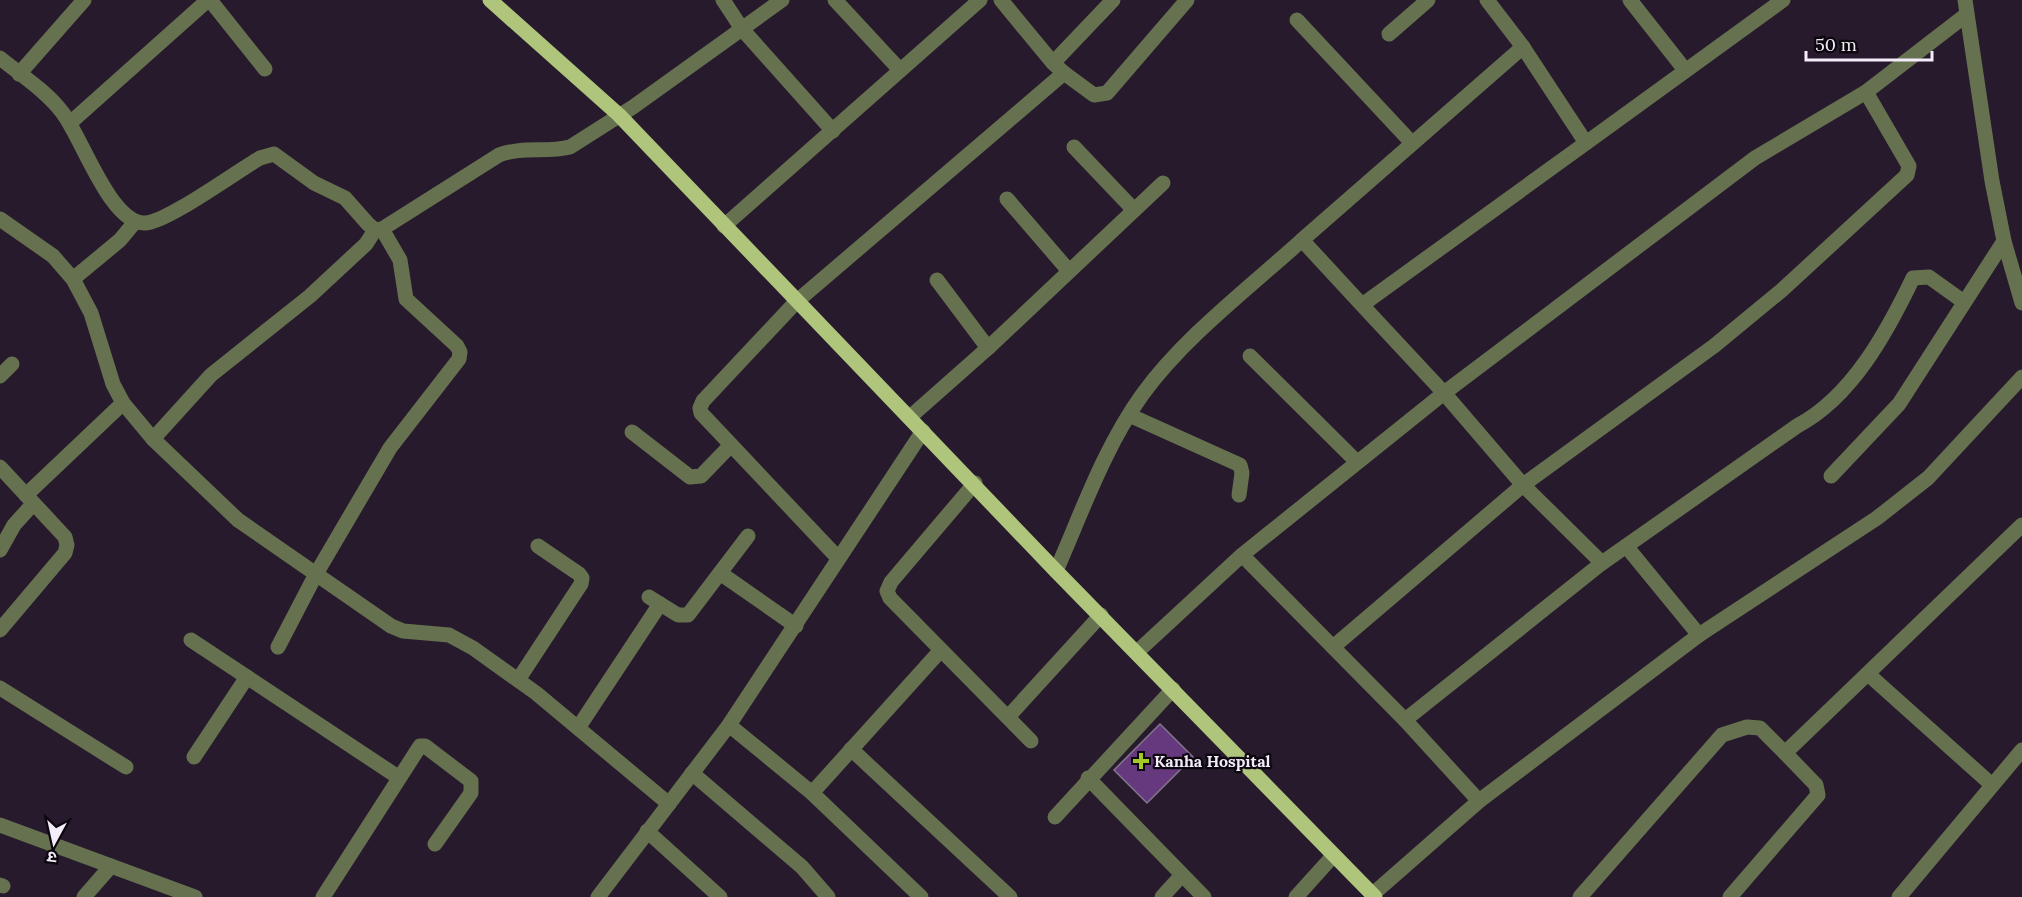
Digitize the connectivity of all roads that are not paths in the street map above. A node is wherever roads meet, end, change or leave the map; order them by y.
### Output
1 (84, 0) edge
2 (209, 0) edge
3 (723, 0) edge
4 (782, 0) edge
5 (835, 0) edge
6 (981, 0) edge
7 (1000, 0) edge
8 (1113, 0) edge
9 (1186, 0) edge
10 (1428, 0) edge
11 (1487, 0) edge
12 (1630, 0) edge
13 (1783, 0) edge
14 (494, 1) edge
15 (1965, 8) edge
16 (1297, 20) dead end
17 (742, 29) junction
18 (1389, 34) dead end
19 (1523, 47) junction
20 (0, 58) edge
21 (1059, 68) junction
22 (265, 69) dead end
23 (900, 70) junction
24 (1685, 70) junction
25 (19, 74) junction
26 (1866, 92) junction
27 (619, 115) junction
28 (70, 123) junction
29 (833, 130) junction
30 (1411, 142) junction
31 (1586, 142) junction
32 (1074, 147) dead end
33 (1163, 183) dead end
34 (1007, 199) dead end
35 (1134, 210) junction
36 (0, 219) edge
37 (135, 222) junction
38 (724, 226) junction
39 (379, 230) junction
40 (1302, 240) junction
41 (2004, 241) junction
42 (1069, 271) junction
43 (73, 279) junction
44 (937, 280) dead end
45 (796, 302) junction
46 (1964, 302) junction
47 (2022, 303) edge
48 (1362, 305) junction
49 (988, 348) junction
50 (1250, 356) dead end
51 (12, 364) dead end
52 (0, 376) edge
53 (2022, 377) edge
54 (1444, 393) junction
55 (123, 403) junction
56 (1129, 415) junction
57 (909, 417) junction
58 (923, 431) junction
59 (632, 432) dead end
60 (153, 439) junction
61 (731, 445) junction
62 (1357, 462) junction
63 (0, 467) edge
64 (1831, 476) dead end
65 (975, 483) junction
66 (1523, 485) junction
67 (1239, 495) dead end
68 (30, 500) junction
69 (2022, 525) edge
70 (748, 536) dead end
71 (538, 546) dead end
72 (1626, 546) junction
73 (0, 550) edge
74 (1242, 555) junction
75 (838, 558) junction
76 (1602, 563) junction
77 (1056, 571) junction
78 (720, 573) junction
79 (316, 574) junction
80 (1101, 615) junction
81 (796, 626) junction
82 (0, 630) edge
83 (1700, 635) junction
84 (191, 640) dead end
85 (278, 647) dead end
86 (1333, 647) junction
87 (941, 650) junction
88 (1137, 652) junction
89 (1868, 674) junction
90 (247, 677) junction
91 (518, 680) junction
92 (0, 688) edge
93 (1173, 689) junction
94 (1008, 717) junction
95 (1405, 720) junction
96 (729, 725) junction
97 (578, 728) junction
98 (1031, 741) dead end
99 (851, 749) junction
100 (2022, 750) edge
101 (1785, 753) junction
102 (194, 757) dead end
103 (126, 767) dead end
104 (692, 773) junction
105 (398, 777) junction
106 (1089, 778) junction
107 (1992, 785) junction
108 (812, 793) junction
109 (1479, 801) junction
110 (669, 804) junction
111 (1055, 817) dead end
112 (0, 825) edge
113 (647, 831) junction
114 (435, 844) dead end
115 (1334, 856) junction
116 (111, 866) junction
117 (1181, 876) junction
118 (168, 892) edge
119 (1374, 896) edge
120 (84, 897) edge
121 (195, 897) edge
122 (323, 897) edge
123 (598, 897) edge
124 (720, 897) edge
125 (828, 897) edge
126 (921, 897) edge
127 (1010, 897) edge
128 (1162, 897) edge
129 (1204, 897) edge
130 (1296, 897) edge
131 (1580, 897) edge
132 (1730, 897) edge
133 (1899, 897) edge

1 - 25 street
2 - 22 street
2 - 28 street
3 - 17 street
4 - 17 street
5 - 23 street
6 - 23 street
7 - 21 street
8 - 21 street
9 - 21 street
10 - 18 street
11 - 19 street
12 - 24 street
13 - 24 street
14 - 27 main road
15 - 26 street
15 - 41 street
16 - 30 street
17 - 27 street
17 - 29 street
19 - 30 street
19 - 31 street
20 - 25 street
21 - 45 street
23 - 29 street
24 - 31 street
25 - 28 street
26 - 54 street
26 - 66 street
27 - 38 main road
27 - 39 street
28 - 37 street
29 - 38 street
30 - 40 street
31 - 48 street
32 - 35 street
33 - 35 street
34 - 42 street
35 - 42 street
36 - 43 street
37 - 39 street
37 - 43 street
38 - 45 main road
39 - 60 street
39 - 79 street
40 - 48 street
40 - 56 street
41 - 46 street
41 - 47 street
42 - 49 street
43 - 55 street
44 - 49 street
45 - 57 main road
45 - 61 street
46 - 64 street
46 - 72 street
48 - 54 street
49 - 57 street
50 - 62 street
51 - 52 street
53 - 83 street
54 - 62 street
54 - 66 street
55 - 60 street
55 - 68 street
56 - 67 street
56 - 77 street
57 - 58 main road
58 - 65 main road
58 - 75 street
59 - 61 street
60 - 79 street
61 - 75 street
62 - 74 street
63 - 68 street
65 - 77 main road
65 - 87 street
66 - 76 street
66 - 86 street
68 - 73 street
68 - 82 street
69 - 89 street
70 - 78 street
71 - 91 street
72 - 76 street
72 - 83 street
74 - 86 street
74 - 88 street
75 - 81 street
76 - 95 street
77 - 80 main road
78 - 81 street
78 - 97 street
79 - 85 street
79 - 91 street
80 - 88 main road
80 - 94 street
81 - 96 street
83 - 109 street
84 - 90 street
86 - 95 street
87 - 94 street
87 - 99 street
88 - 93 main road
89 - 101 street
89 - 107 street
90 - 102 street
90 - 105 street
91 - 97 street
92 - 103 street
93 - 106 street
93 - 115 main road
94 - 98 street
95 - 109 street
96 - 104 street
96 - 108 street
97 - 110 street
99 - 108 street
99 - 127 street
100 - 107 street
101 - 131 street
101 - 132 street
104 - 110 street
104 - 125 street
105 - 114 street
105 - 122 street
106 - 111 street
106 - 117 street
107 - 133 street
108 - 126 street
109 - 119 street
110 - 113 street
112 - 116 street
113 - 123 street
113 - 124 street
115 - 119 main road
115 - 130 street
116 - 118 street
116 - 120 street
117 - 128 street
117 - 129 street
118 - 121 street

